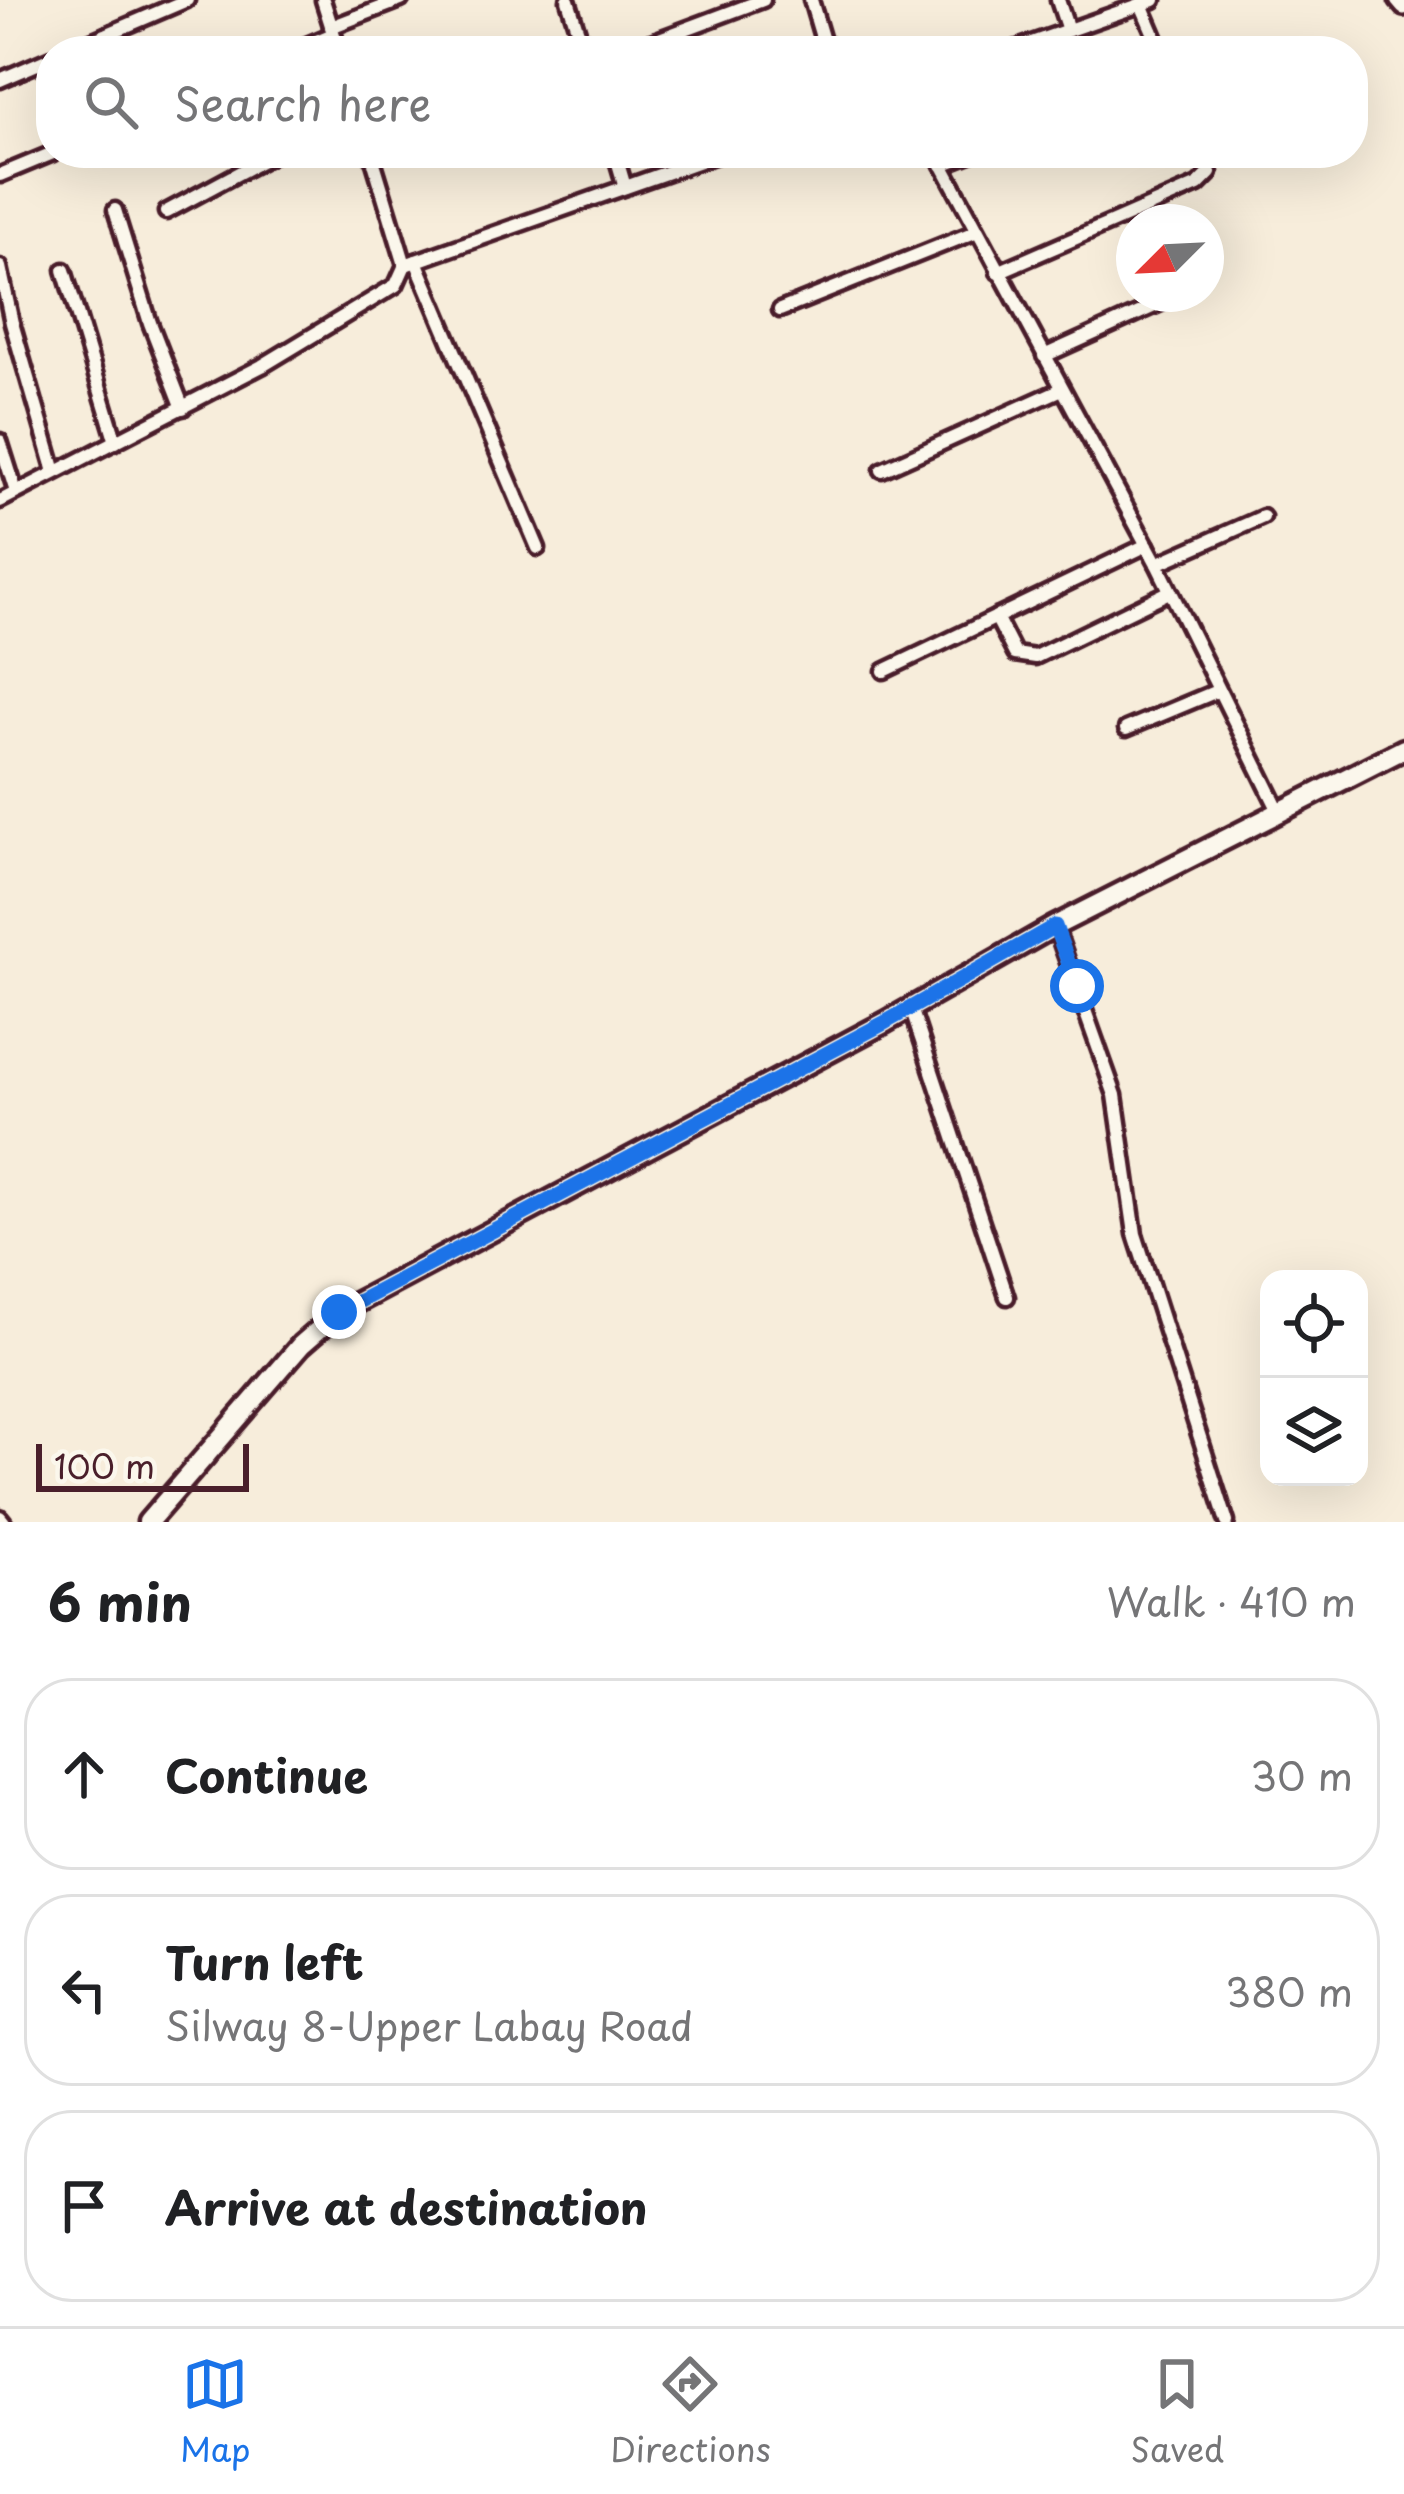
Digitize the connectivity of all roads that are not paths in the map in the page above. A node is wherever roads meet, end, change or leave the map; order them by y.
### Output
1 (187, 0) edge
2 (323, 0) edge
3 (401, 0) edge
4 (568, 0) edge
5 (763, 0) edge
6 (811, 0) edge
7 (1058, 0) edge
8 (1398, 0) edge
9 (1148, 2) edge
10 (1404, 7) edge
11 (332, 30) junction
12 (1068, 30) junction
13 (103, 36) edge
14 (321, 36) edge
15 (334, 36) edge
16 (579, 36) edge
17 (667, 36) edge
18 (822, 36) edge
19 (1051, 36) edge
20 (1157, 36) edge
21 (36, 64) edge
22 (0, 80) edge
23 (36, 160) edge
24 (248, 168) edge
25 (376, 168) edge
26 (619, 168) edge
27 (679, 168) edge
28 (943, 168) edge
29 (1209, 168) edge
30 (0, 175) edge
31 (625, 187) junction
32 (115, 210) dead end
33 (166, 212) dead end
34 (975, 232) junction
35 (411, 263) junction
36 (0, 267) edge
37 (64, 270) dead end
38 (998, 272) junction
39 (780, 310) dead end
40 (1141, 312) edge
41 (1044, 356) junction
42 (1062, 389) junction
43 (183, 408) junction
44 (0, 441) edge
45 (116, 442) junction
46 (882, 470) dead end
47 (55, 472) junction
48 (16, 492) junction
49 (0, 501) edge
50 (1263, 517) dead end
51 (1147, 545) junction
52 (538, 548) dead end
53 (1157, 564) junction
54 (1169, 592) junction
55 (996, 617) junction
56 (884, 670) dead end
57 (1217, 691) junction
58 (1126, 729) dead end
59 (1404, 749) edge
60 (1280, 813) junction
61 (1055, 926) junction
62 (911, 1008) junction
63 (1007, 1297) dead end
64 (148, 1522) edge
65 (1227, 1522) edge

1 - 13 street
2 - 11 street
3 - 11 street
4 - 16 street
5 - 17 street
6 - 18 street
7 - 12 street
8 - 10 street
9 - 12 street
9 - 20 street
11 - 14 street
11 - 15 street
12 - 19 street
21 - 22 street
23 - 30 street
24 - 33 street
25 - 35 street
26 - 31 street
27 - 31 street
28 - 34 street
29 - 38 street
31 - 35 street
32 - 43 street
34 - 38 street
34 - 39 street
35 - 43 street
35 - 52 street
36 - 47 street
37 - 45 street
38 - 41 street
40 - 41 street
41 - 42 street
42 - 46 street
42 - 51 street
43 - 45 street
44 - 48 street
45 - 47 street
47 - 48 street
48 - 49 street
50 - 53 street
51 - 53 street
51 - 55 street
53 - 54 street
54 - 55 street
54 - 57 street
55 - 56 street
57 - 58 street
57 - 60 street
59 - 60 main road
60 - 61 main road
61 - 62 main road
61 - 65 street
62 - 63 street
62 - 64 main road

